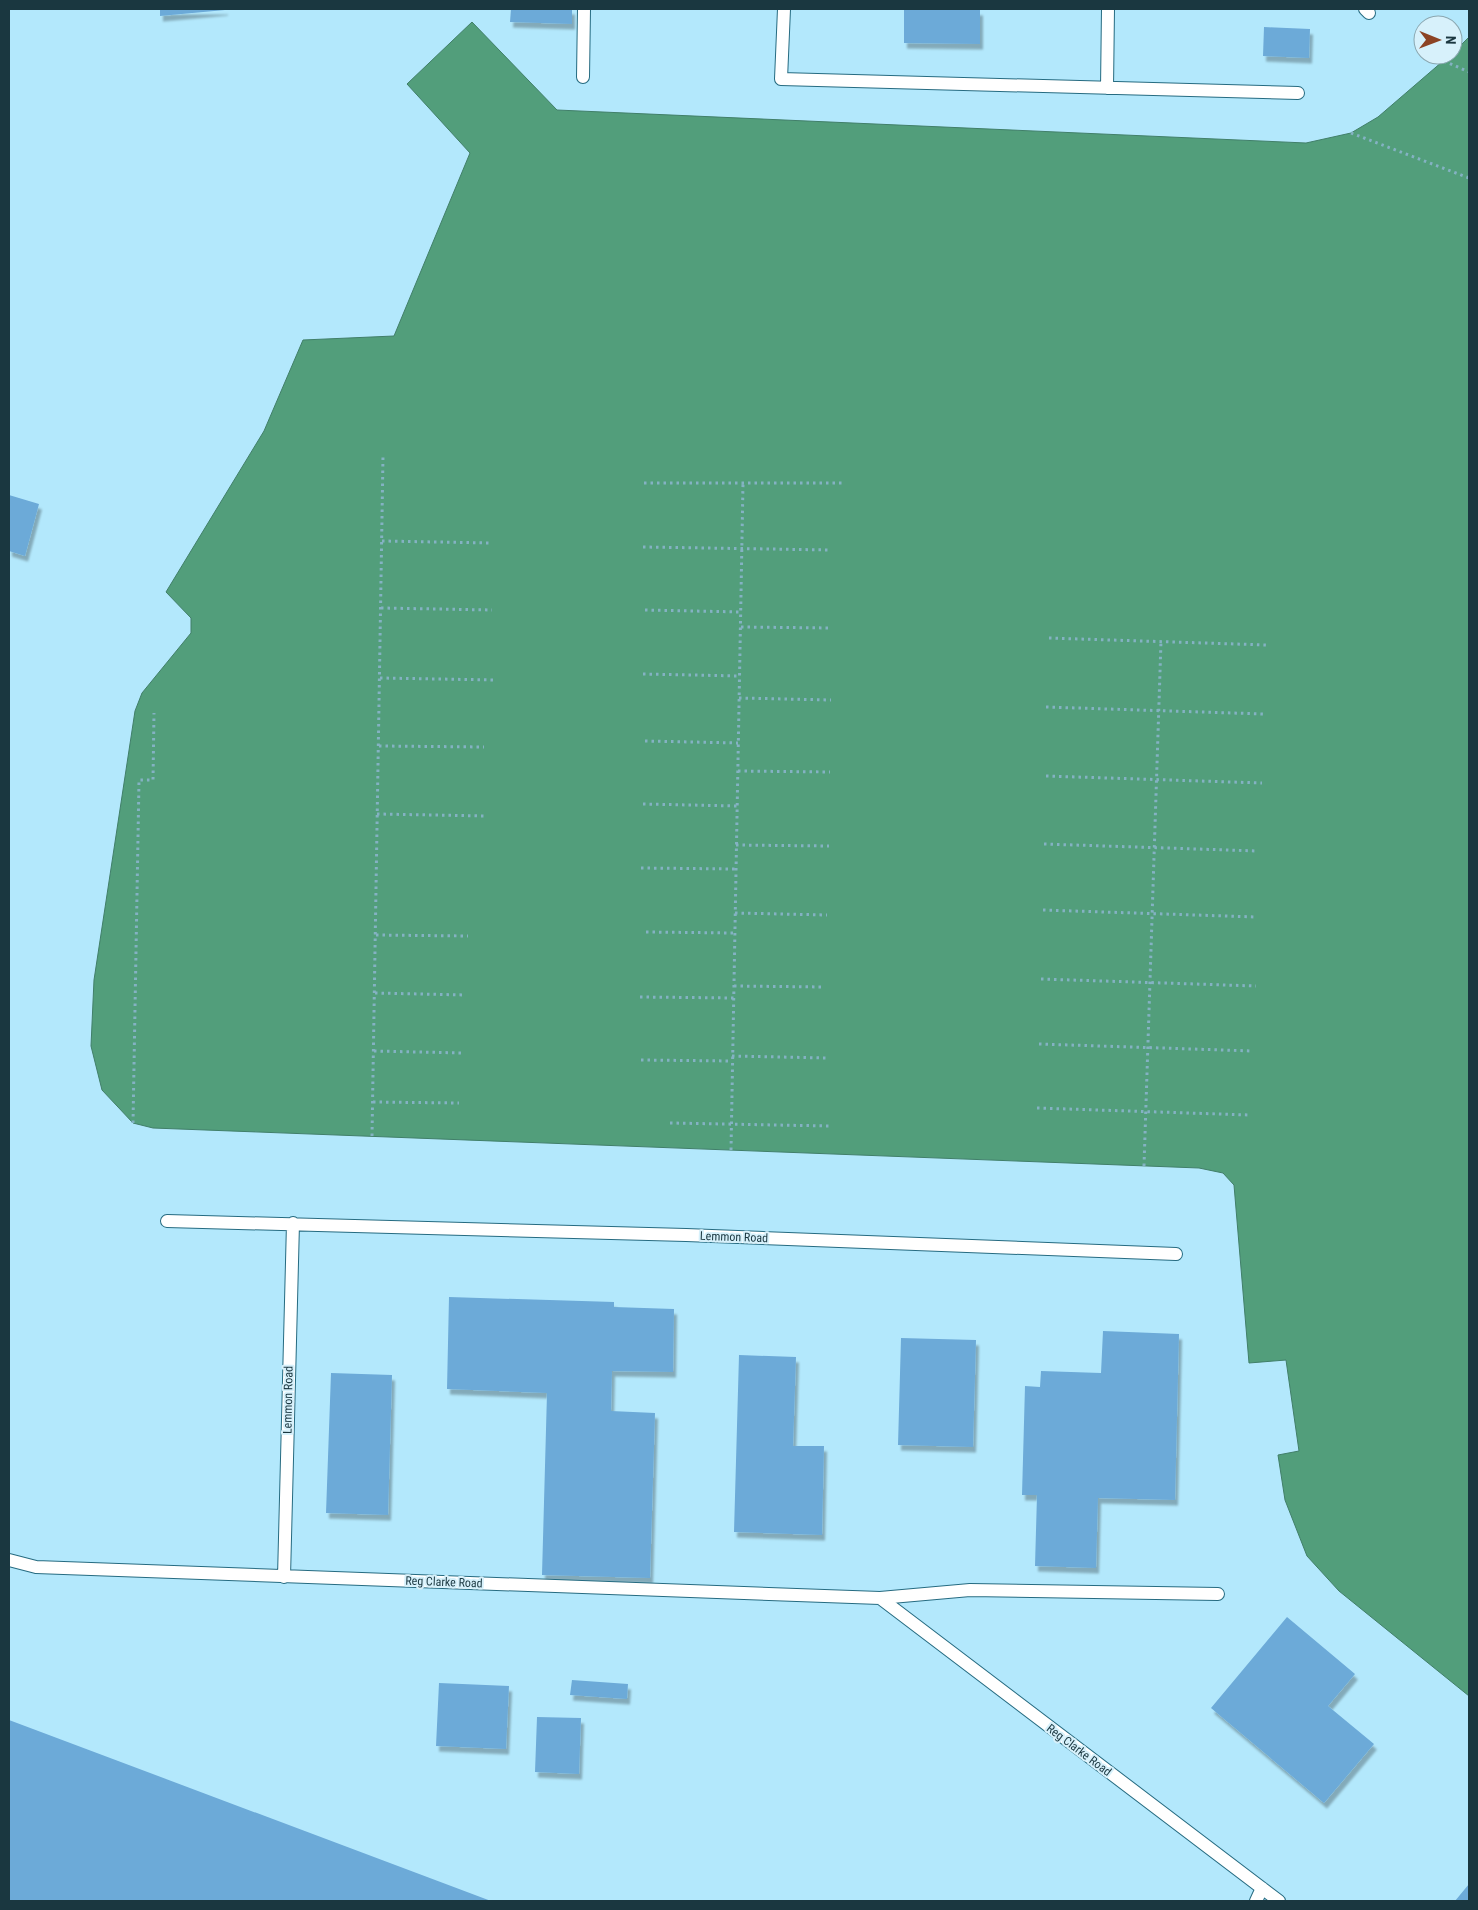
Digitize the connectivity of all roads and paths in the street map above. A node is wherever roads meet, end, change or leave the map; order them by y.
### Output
1 (584, 9) edge
2 (784, 9) edge
3 (1108, 9) edge
4 (1453, 65) edge
5 (1469, 72) edge
6 (583, 77) dead end
7 (1107, 88) junction
8 (1298, 93) dead end
9 (1351, 133) dead end
10 (1469, 178) edge
11 (383, 456) dead end
12 (743, 483) dead end
13 (842, 483) dead end
14 (644, 484) dead end
15 (382, 541) junction
16 (492, 543) dead end
17 (643, 546) dead end
18 (742, 548) junction
19 (831, 550) dead end
20 (381, 608) junction
21 (492, 610) dead end
22 (645, 610) dead end
23 (741, 612) junction
24 (741, 627) junction
25 (831, 628) dead end
26 (1049, 638) dead end
27 (1161, 641) junction
28 (1266, 644) dead end
29 (643, 674) dead end
30 (740, 676) junction
31 (380, 678) junction
32 (496, 680) dead end
33 (740, 698) junction
34 (831, 700) dead end
35 (1046, 707) dead end
36 (1158, 710) junction
37 (154, 713) dead end
38 (1264, 714) dead end
39 (645, 741) dead end
40 (738, 743) junction
41 (379, 746) junction
42 (484, 747) dead end
43 (738, 771) junction
44 (830, 772) dead end
45 (1046, 776) dead end
46 (1157, 780) junction
47 (1262, 783) dead end
48 (643, 804) dead end
49 (737, 806) junction
50 (377, 814) junction
51 (487, 816) dead end
52 (1044, 844) dead end
53 (736, 845) junction
54 (829, 846) dead end
55 (1154, 848) junction
56 (1258, 851) dead end
57 (642, 868) dead end
58 (736, 869) junction
59 (1043, 910) dead end
60 (735, 914) junction
61 (1152, 914) junction
62 (827, 915) dead end
63 (1256, 917) dead end
64 (646, 932) dead end
65 (735, 933) junction
66 (376, 935) junction
67 (468, 936) dead end
68 (1041, 978) dead end
69 (1150, 982) junction
70 (734, 986) junction
71 (1256, 986) dead end
72 (824, 987) dead end
73 (375, 993) junction
74 (466, 995) dead end
75 (640, 996) dead end
76 (734, 998) junction
77 (1039, 1044) dead end
78 (1148, 1047) junction
79 (374, 1051) junction
80 (1254, 1051) dead end
81 (463, 1053) dead end
82 (732, 1056) junction
83 (827, 1058) dead end
84 (641, 1060) dead end
85 (732, 1061) junction
86 (373, 1102) junction
87 (459, 1103) dead end
88 (1037, 1108) dead end
89 (1146, 1111) junction
90 (1249, 1114) dead end
91 (133, 1123) dead end
92 (670, 1123) dead end
93 (731, 1125) junction
94 (829, 1126) dead end
95 (372, 1136) dead end
96 (730, 1150) dead end
97 (1144, 1166) dead end
98 (167, 1221) dead end
99 (293, 1223) junction
100 (1176, 1254) dead end
101 (9, 1560) edge
102 (284, 1577) junction
103 (1218, 1594) dead end
104 (880, 1598) junction
105 (1262, 1888) junction
106 (1256, 1901) edge
107 (1279, 1901) edge

1 - 6 lane
2 - 7 lane
3 - 7 lane
4 - 5 path
7 - 8 lane
9 - 10 path
11 - 15 path
12 - 18 path
13 - 14 path
15 - 16 path
15 - 20 path
17 - 18 path
18 - 19 path
18 - 23 path
20 - 21 path
20 - 31 path
22 - 23 path
23 - 24 path
24 - 25 path
24 - 30 path
26 - 27 path
27 - 28 path
27 - 36 path
29 - 30 path
30 - 33 path
31 - 32 path
31 - 41 path
33 - 34 path
33 - 40 path
35 - 36 path
36 - 38 path
36 - 46 path
37 - 91 path
39 - 40 path
40 - 43 path
41 - 42 path
41 - 50 path
43 - 44 path
43 - 49 path
45 - 46 path
46 - 47 path
46 - 55 path
48 - 49 path
49 - 53 path
50 - 51 path
50 - 66 path
52 - 55 path
53 - 54 path
53 - 58 path
55 - 56 path
55 - 61 path
57 - 58 path
58 - 60 path
59 - 61 path
60 - 62 path
60 - 65 path
61 - 63 path
61 - 69 path
64 - 65 path
65 - 70 path
66 - 67 path
66 - 73 path
68 - 69 path
69 - 71 path
69 - 78 path
70 - 72 path
70 - 76 path
73 - 74 path
73 - 79 path
75 - 76 path
76 - 82 path
77 - 78 path
78 - 80 path
78 - 89 path
79 - 81 path
79 - 86 path
82 - 83 path
82 - 85 path
84 - 85 path
85 - 93 path
86 - 87 path
86 - 95 path
88 - 89 path
89 - 90 path
89 - 97 path
92 - 93 path
93 - 94 path
93 - 96 path
98 - 99 lane, Lemmon Road
99 - 100 lane, Lemmon Road
99 - 102 lane, Lemmon Road
101 - 102 lane, Reg Clarke Road
102 - 104 lane, Reg Clarke Road
103 - 104 lane, Reg Clarke Road
104 - 105 lane, Reg Clarke Road
105 - 106 lane
105 - 107 lane, Reg Clarke Road

